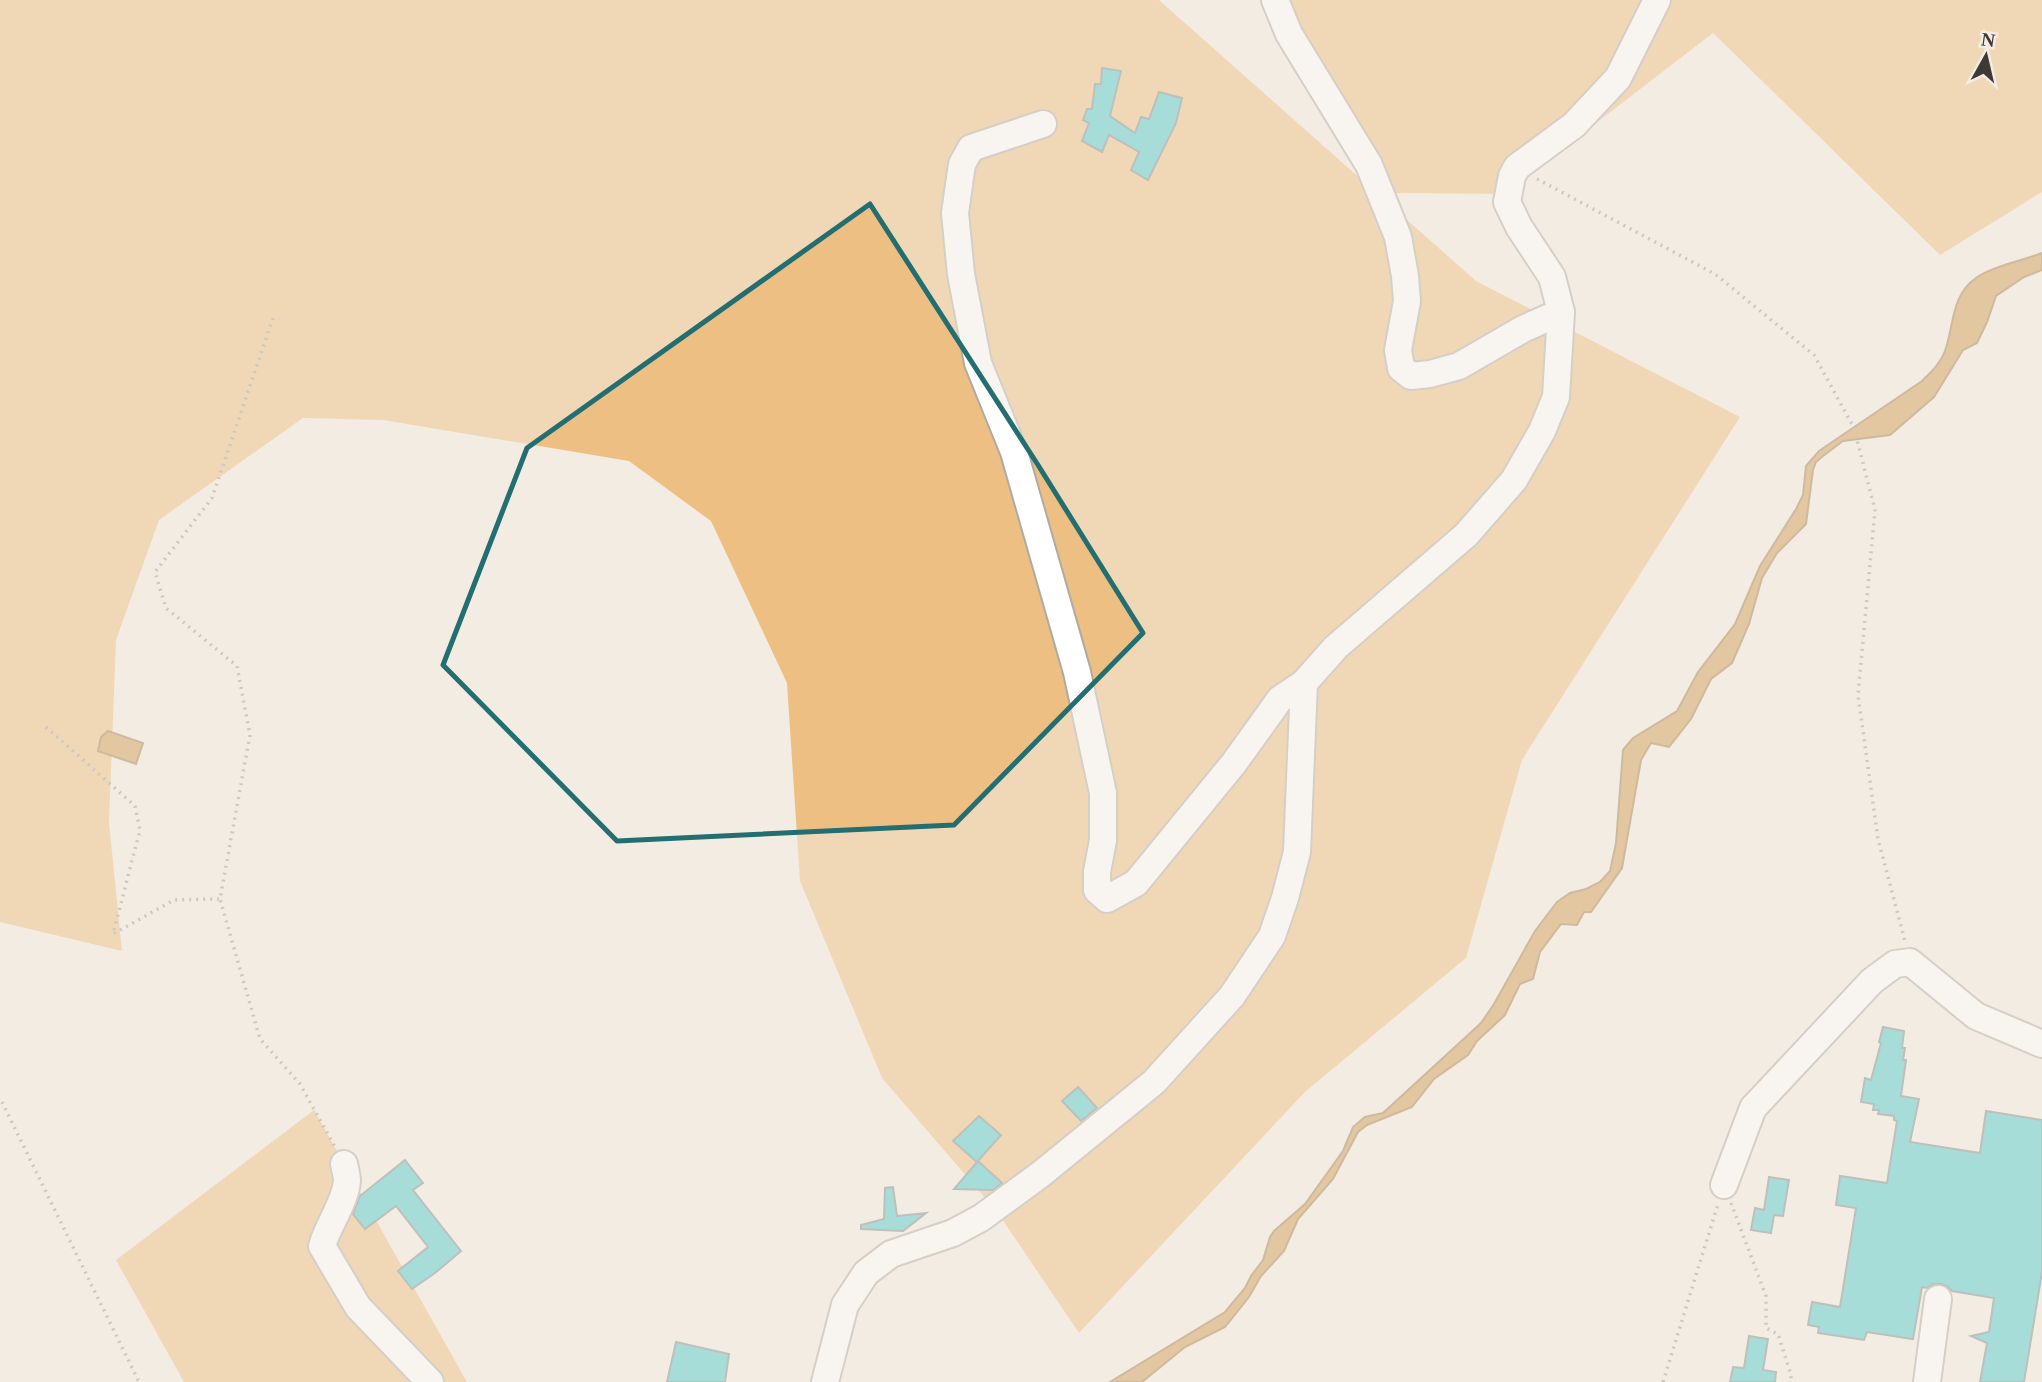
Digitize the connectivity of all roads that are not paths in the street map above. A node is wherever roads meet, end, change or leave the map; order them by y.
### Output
1 (1275, 0) edge
2 (1657, 0) edge
3 (1043, 124) dead end
4 (1561, 312) junction
5 (1304, 683) junction
6 (2042, 1044) edge
7 (344, 1164) road end
8 (1724, 1185) road end
9 (1938, 1299) dead end
10 (430, 1382) edge
11 (825, 1382) edge
12 (1927, 1382) edge

1 - 4 street
2 - 4 street
3 - 5 street
4 - 5 street
5 - 11 street
6 - 8 street
7 - 10 street
9 - 12 street

